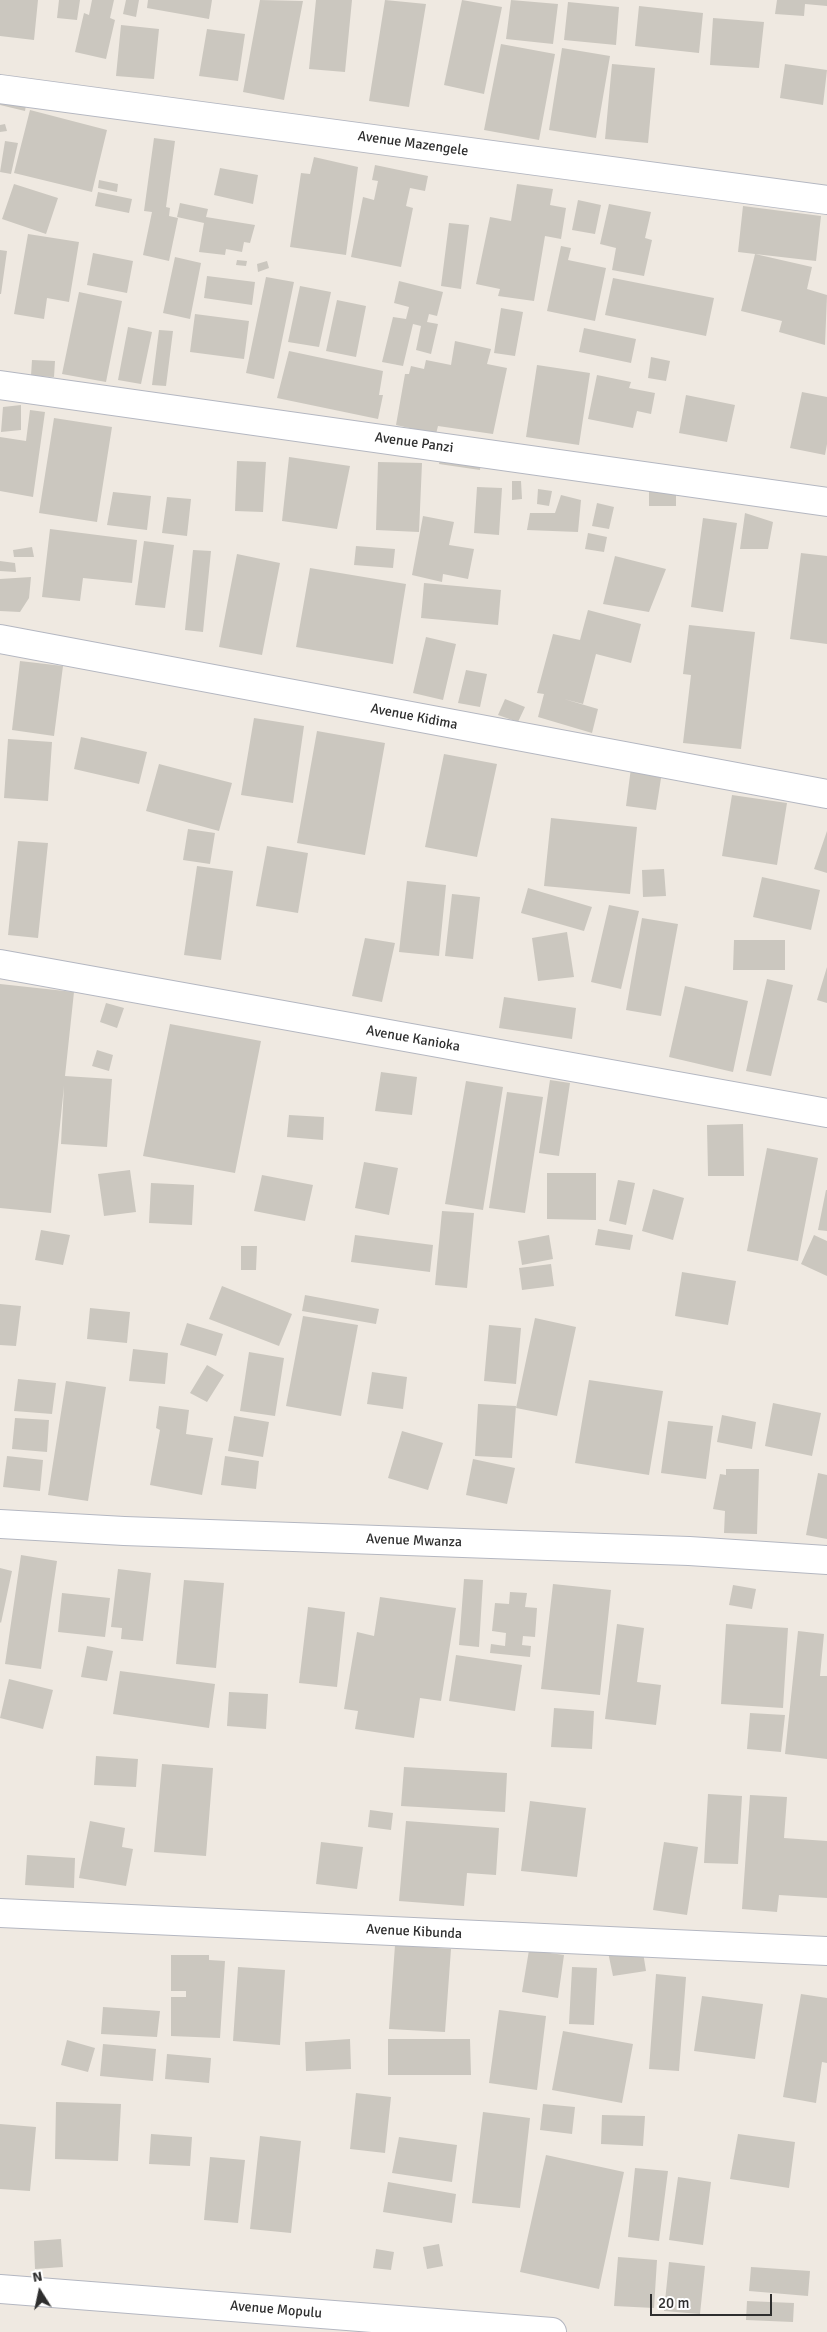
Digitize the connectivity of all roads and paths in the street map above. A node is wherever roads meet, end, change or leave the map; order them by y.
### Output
1 (0, 89) edge
2 (827, 200) edge
3 (0, 385) edge
4 (827, 502) edge
5 (0, 639) edge
6 (827, 794) edge
7 (0, 964) edge
8 (827, 1113) edge
9 (0, 1524) edge
10 (827, 1560) edge
11 (0, 1913) edge
12 (827, 1951) edge
13 (0, 2289) edge
14 (552, 2332) edge

1 - 2 street, Avenue Mazengele
3 - 4 street, Avenue Panzi
5 - 6 street, Avenue Kidima
7 - 8 street, Avenue Kanioka
9 - 10 street, Avenue Mwanza
11 - 12 street, Avenue Kibunda
13 - 14 street, Avenue Mopulu

